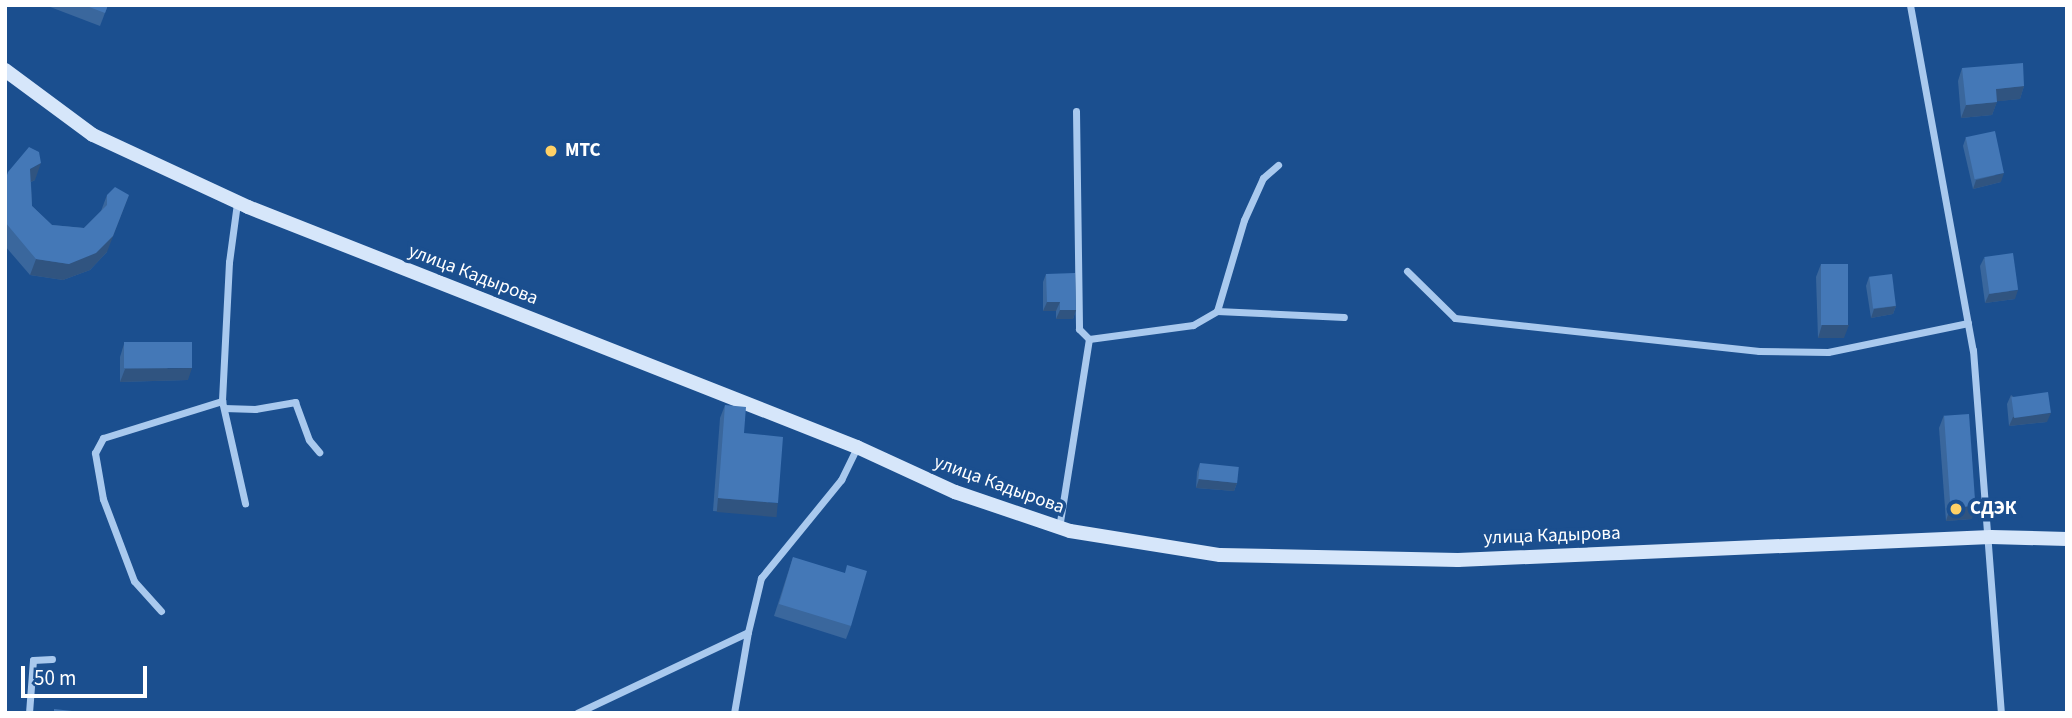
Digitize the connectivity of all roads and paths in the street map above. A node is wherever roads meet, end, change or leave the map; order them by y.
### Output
1 (1910, 5) edge
2 (5, 71) edge
3 (1076, 111) dead end
4 (1278, 165) dead end
5 (237, 202) junction
6 (1406, 271) dead end
7 (1217, 311) junction
8 (1344, 317) dead end
9 (1968, 323) junction
10 (1088, 339) junction
11 (223, 404) junction
12 (857, 447) junction
13 (319, 452) dead end
14 (244, 503) dead end
15 (1059, 528) junction
16 (1991, 537) junction
17 (2067, 539) edge
18 (161, 611) dead end
19 (748, 632) junction
20 (52, 659) dead end
21 (29, 713) edge
22 (577, 713) edge
23 (734, 713) edge
24 (2001, 713) edge

1 - 9 street
2 - 5 street, улица Кадырова
3 - 10 street
4 - 7 street
5 - 11 street
5 - 12 street, улица Кадырова
6 - 9 street
7 - 8 street
7 - 10 street
9 - 16 street
10 - 15 street
11 - 13 street
11 - 14 street
11 - 18 street
12 - 15 street, улица Кадырова
12 - 19 street
15 - 16 street, улица Кадырова
16 - 17 street, улица Кадырова
16 - 24 street
19 - 22 street
19 - 23 street
20 - 21 street

